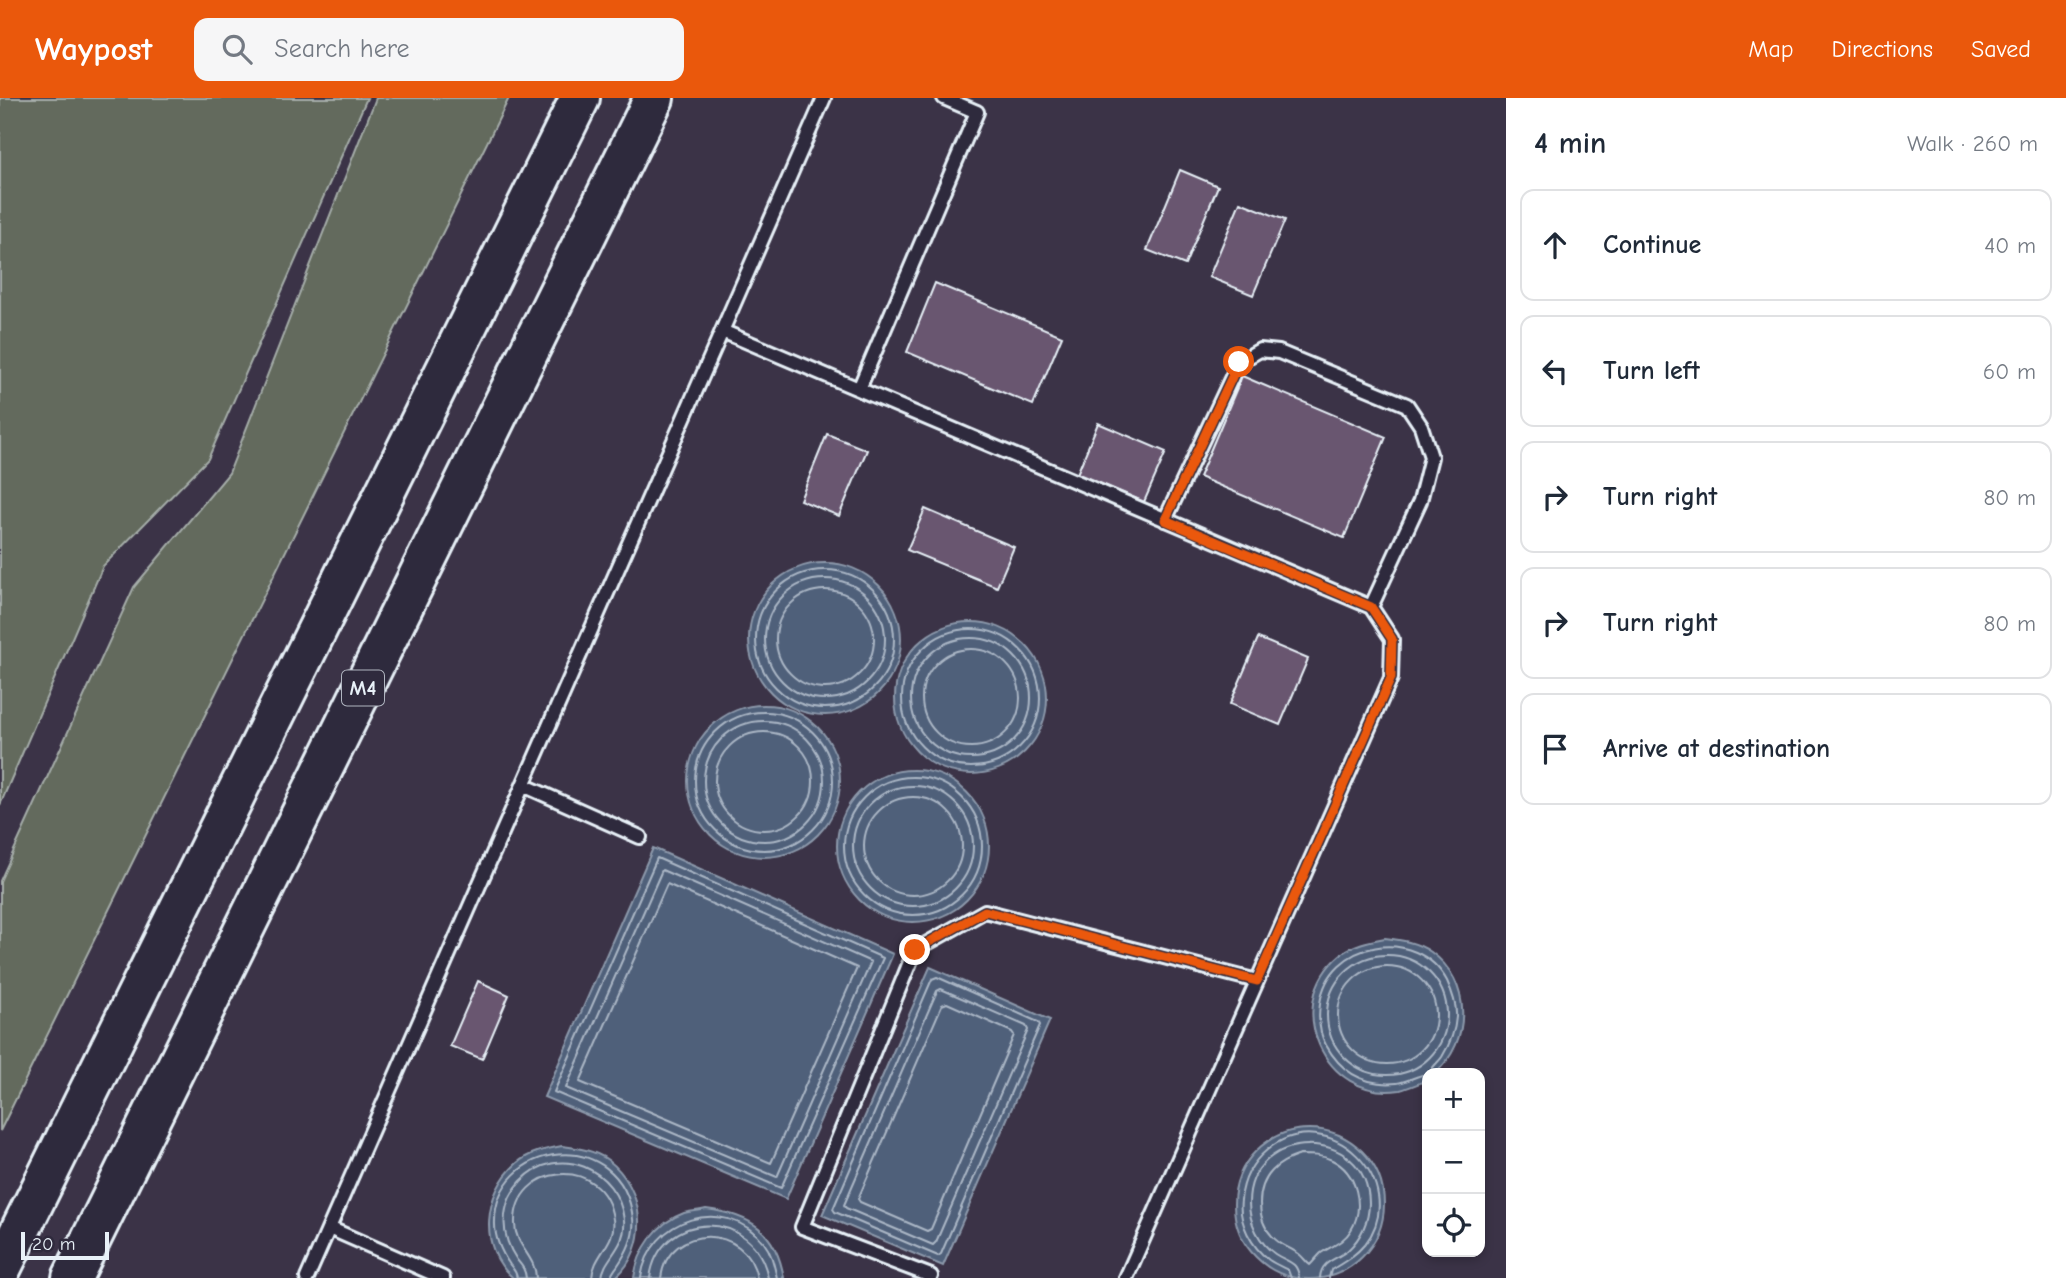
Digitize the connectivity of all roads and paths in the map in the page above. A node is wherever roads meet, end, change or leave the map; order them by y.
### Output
1 (580, 98) edge
2 (654, 98) edge
3 (824, 98) edge
4 (944, 98) edge
5 (722, 331) junction
6 (859, 389) junction
7 (1165, 520) junction
8 (1371, 607) junction
9 (523, 785) junction
10 (640, 837) dead end
11 (1257, 981) junction
12 (329, 1228) junction
13 (0, 1271) edge
14 (72, 1278) edge
15 (307, 1278) edge
16 (443, 1278) edge
17 (930, 1278) edge
18 (1126, 1278) edge

1 - 13 highway
2 - 14 highway, M4
3 - 5 lane
4 - 6 lane
5 - 6 lane
5 - 9 lane
6 - 7 lane
7 - 8 lane
7 - 8 lane
8 - 11 lane
9 - 10 lane
9 - 12 lane
11 - 17 lane
11 - 18 lane
12 - 15 lane
12 - 16 lane

